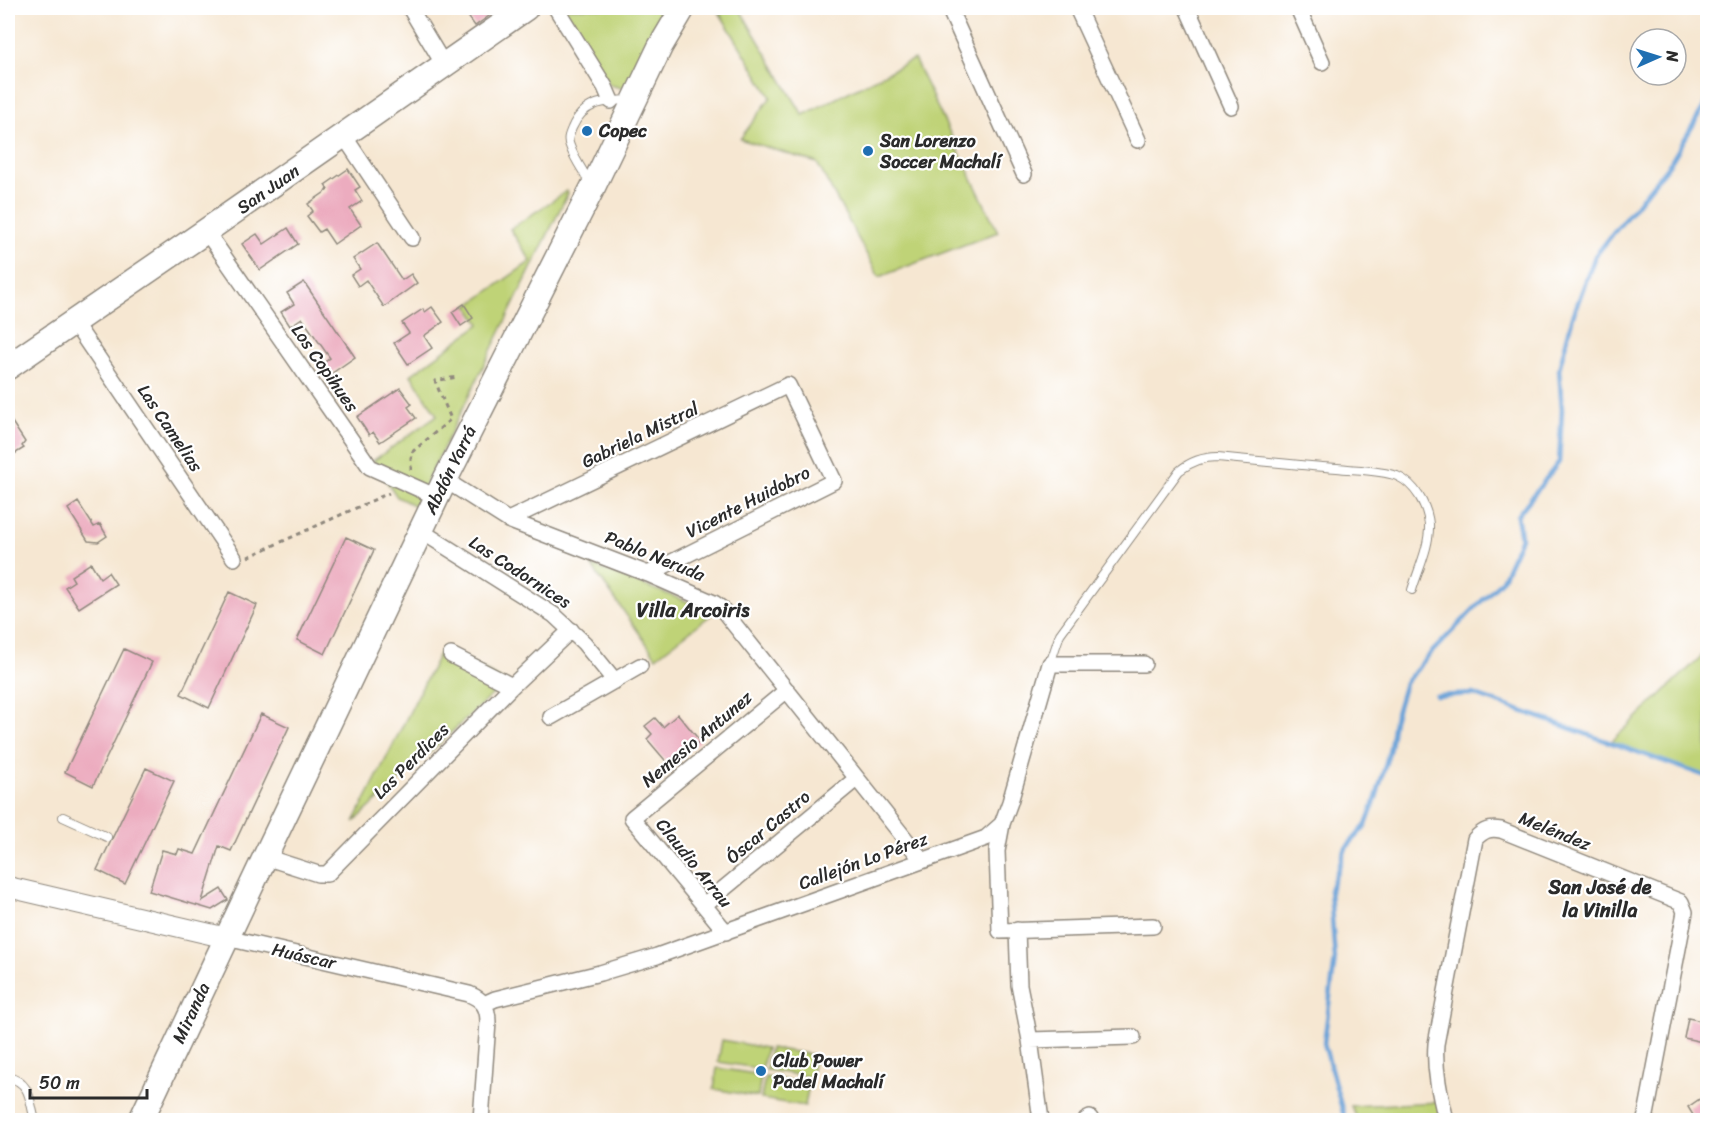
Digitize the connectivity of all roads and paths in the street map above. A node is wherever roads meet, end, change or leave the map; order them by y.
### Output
1 (410, 8) edge
2 (526, 8) edge
3 (556, 8) edge
4 (683, 8) edge
5 (949, 8) edge
6 (1077, 8) edge
7 (1187, 8) edge
8 (1298, 8) edge
9 (1322, 62) dead end
10 (444, 65) junction
11 (635, 100) junction
12 (610, 101) junction
13 (1231, 106) dead end
14 (344, 136) junction
15 (1138, 140) dead end
16 (1024, 174) dead end
17 (593, 187) junction
18 (206, 231) junction
19 (412, 238) dead end
20 (73, 321) junction
21 (8, 368) edge
22 (788, 385) joint
23 (441, 488) junction
24 (508, 520) junction
25 (421, 531) junction
26 (234, 558) dead end
27 (648, 574) junction
28 (1412, 590) dead end
29 (571, 630) junction
30 (451, 655) dead end
31 (1050, 664) junction
32 (1144, 664) dead end
33 (640, 666) dead end
34 (615, 681) junction
35 (512, 686) junction
36 (787, 690) junction
37 (551, 717) dead end
38 (856, 779) junction
39 (63, 817) dead end
40 (632, 818) joint
41 (1002, 824) junction
42 (107, 837) dead end
43 (265, 856) junction
44 (922, 860) junction
45 (8, 887) edge
46 (704, 905) junction
47 (1153, 926) dead end
48 (1017, 930) junction
49 (726, 932) junction
50 (227, 938) junction
51 (484, 1004) junction
52 (1133, 1037) dead end
53 (1030, 1040) junction
54 (8, 1077) edge
55 (144, 1119) edge
56 (35, 1120) edge
57 (481, 1120) edge
58 (1041, 1120) edge
59 (1446, 1120) edge
60 (1645, 1120) edge

1 - 10 street
2 - 10 main road, San Juan
3 - 12 street
4 - 11 main road, Abdón Yarrá
5 - 16 street
6 - 15 street
7 - 13 street
8 - 9 street
10 - 14 main road, San Juan
11 - 12 lane
11 - 17 main road, Abdón Yarrá
12 - 17 lane
14 - 18 main road, San Juan
14 - 19 street
17 - 23 main road, Abdón Yarrá
18 - 20 main road, San Juan
18 - 23 street, Los Copihues
20 - 21 main road, San Juan
20 - 26 street, Las Camelias
22 - 24 street, Gabriela Mistral
22 - 27 street, Vicente Huidobro
23 - 24 street, Pablo Neruda
23 - 25 main road, Abdón Yarrá
24 - 27 street, Pablo Neruda
25 - 29 street, Las Codornices
25 - 43 main road, Abdón Yarrá
27 - 36 street, Pablo Neruda
28 - 31 lane
29 - 34 street, Las Codornices
29 - 35 street, Las Perdices
30 - 35 street
31 - 32 street
31 - 41 street
33 - 34 street
34 - 37 street
35 - 43 street, Las Perdices
36 - 38 street, Pablo Neruda
36 - 40 street, Nemesio Antunez
38 - 44 street, Pablo Neruda
38 - 46 street, Óscar Castro
39 - 42 lane
40 - 46 street, Claudio Arrau
41 - 44 street, Callejón Lo Pérez
41 - 48 street
43 - 50 main road, Abdón Yarrá
44 - 49 street, Callejón Lo Pérez
45 - 50 street, Huáscar
46 - 49 street, Claudio Arrau
47 - 48 street
48 - 53 street
49 - 51 street, Callejón Lo Pérez
50 - 51 street, Huáscar
50 - 55 main road, Miranda
51 - 57 street
52 - 53 street
53 - 58 street
54 - 56 lane
59 - 60 street, Meléndez

